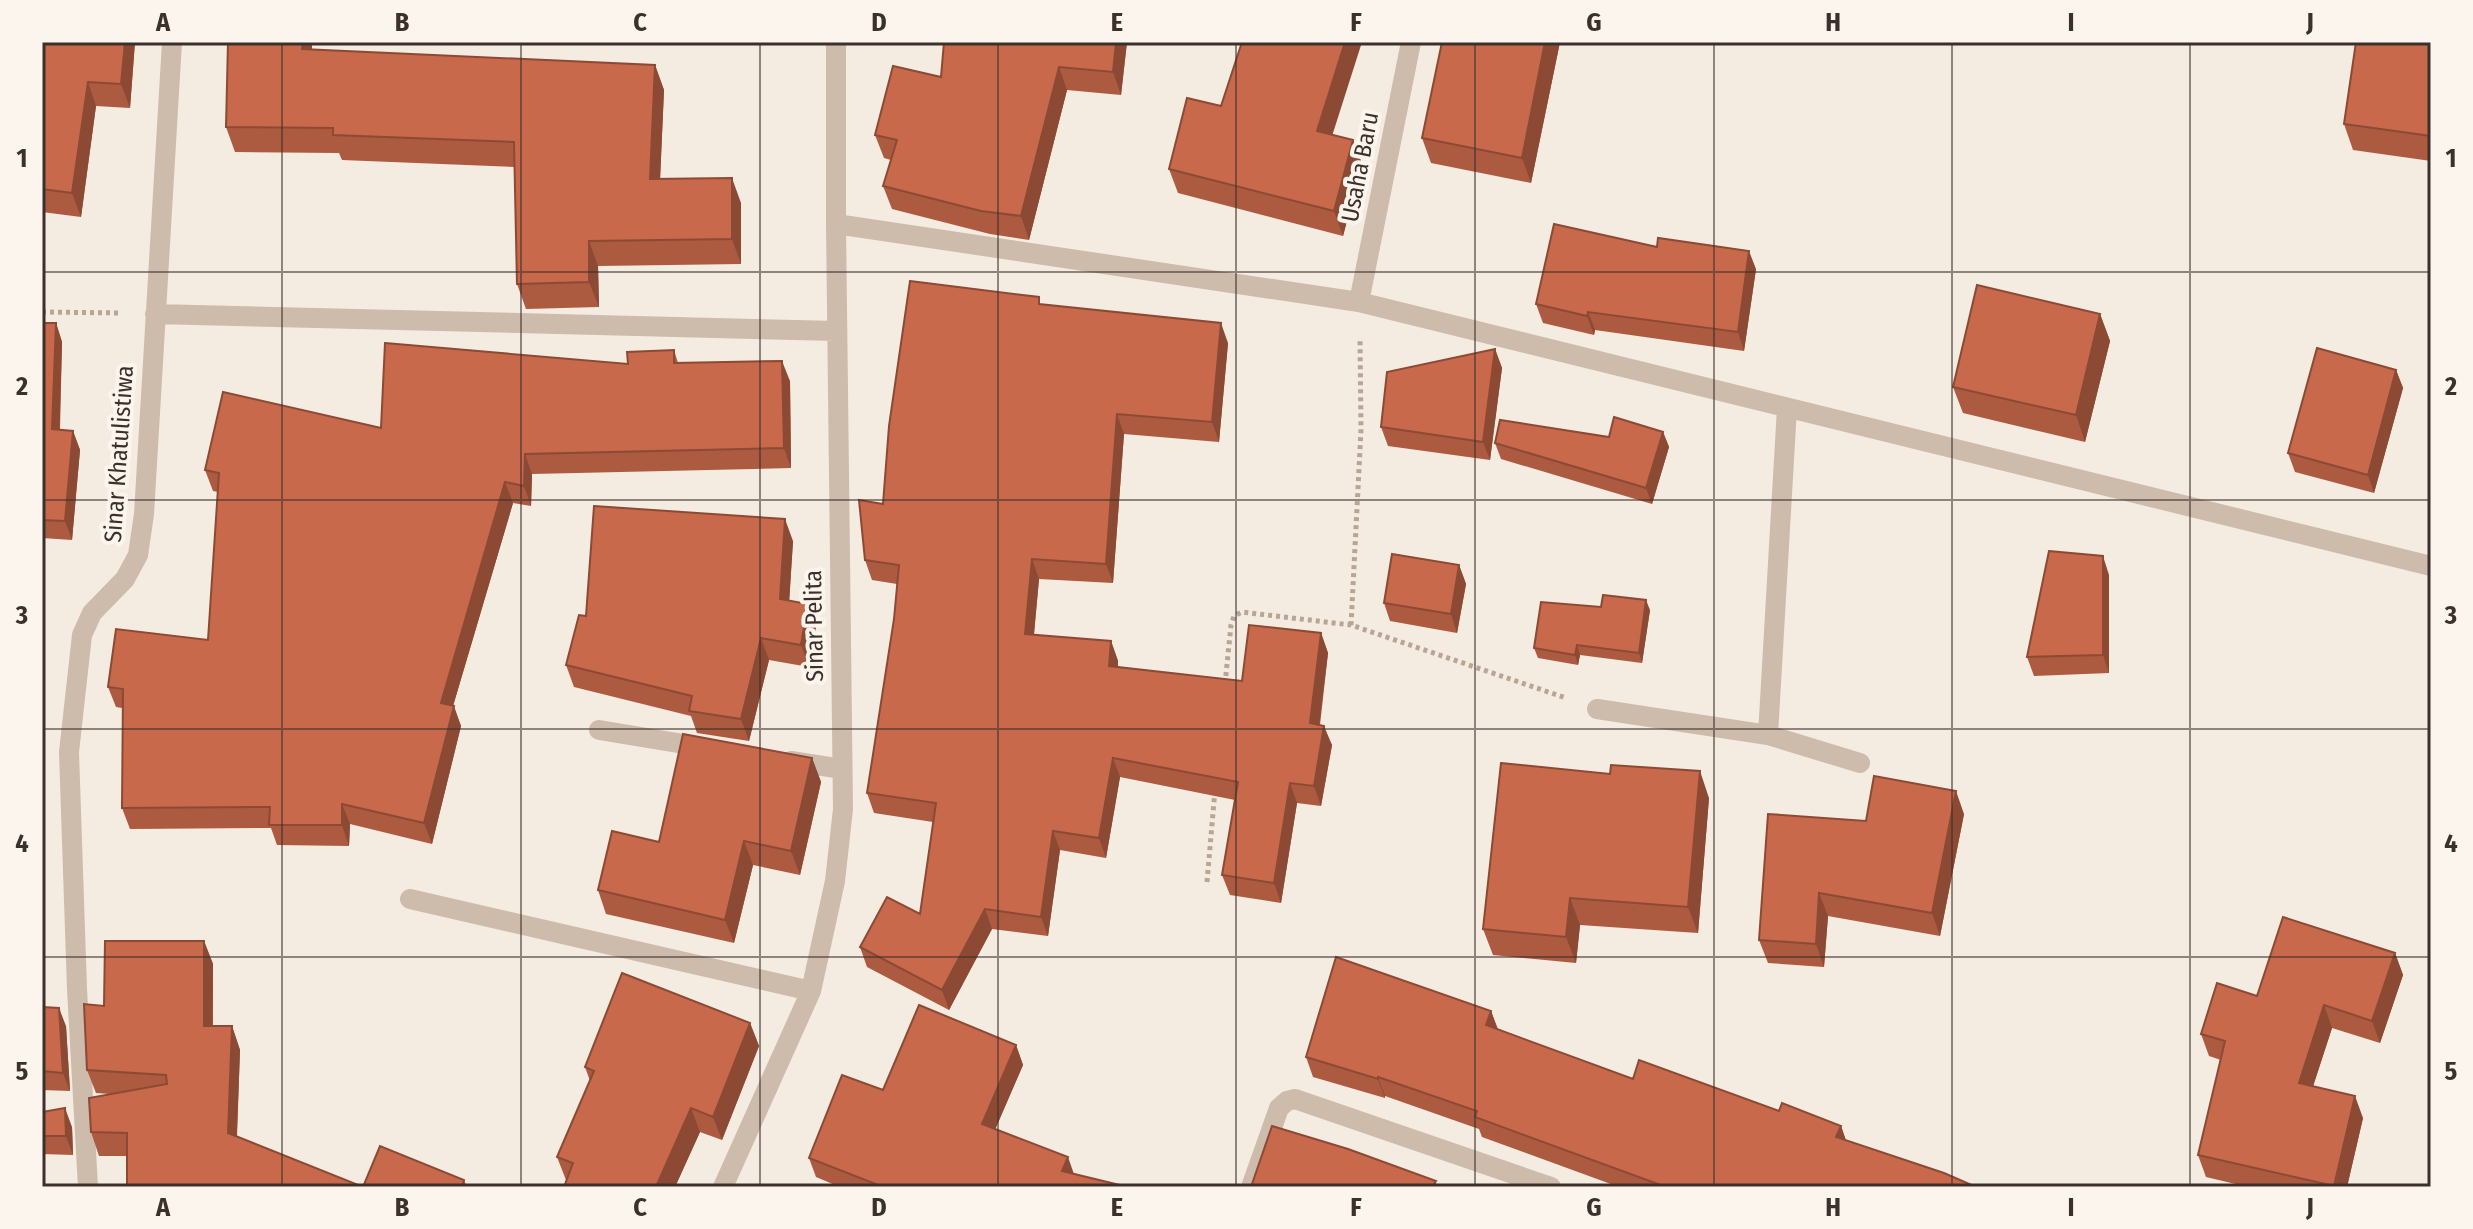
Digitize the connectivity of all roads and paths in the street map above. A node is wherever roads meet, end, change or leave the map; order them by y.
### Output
1 (172, 42) edge
2 (836, 42) edge
3 (1411, 42) edge
4 (836, 224) junction
5 (1359, 302) junction
6 (42, 312) edge
7 (155, 314) junction
8 (837, 331) junction
9 (1787, 408) junction
10 (2431, 566) edge
11 (1351, 625) junction
12 (1225, 685) edge
13 (1597, 709) joint
14 (599, 730) dead end
15 (1768, 735) junction
16 (720, 750) edge
17 (766, 757) edge
18 (1860, 763) dead end
19 (842, 769) junction
20 (1217, 776) edge
21 (1207, 882) dead end
22 (410, 899) dead end
23 (811, 991) junction
24 (88, 1187) edge
25 (723, 1187) edge
26 (1251, 1187) edge
27 (1551, 1187) edge

1 - 7 street, Sinar Khatulistiwa
2 - 4 street, Sinar Pelita
3 - 5 street, Usaha Baru
4 - 5 street
4 - 8 street, Sinar Pelita
5 - 9 street
5 - 11 path
6 - 7 path
7 - 8 street
7 - 24 street, Sinar Khatulistiwa
8 - 19 street, Sinar Pelita
9 - 10 street
9 - 15 street
11 - 12 path
11 - 13 path
13 - 15 street
14 - 16 street
15 - 18 street
17 - 19 street
19 - 23 street, Sinar Pelita
20 - 21 path
22 - 23 street
23 - 25 street, Sinar Pelita
26 - 27 street

